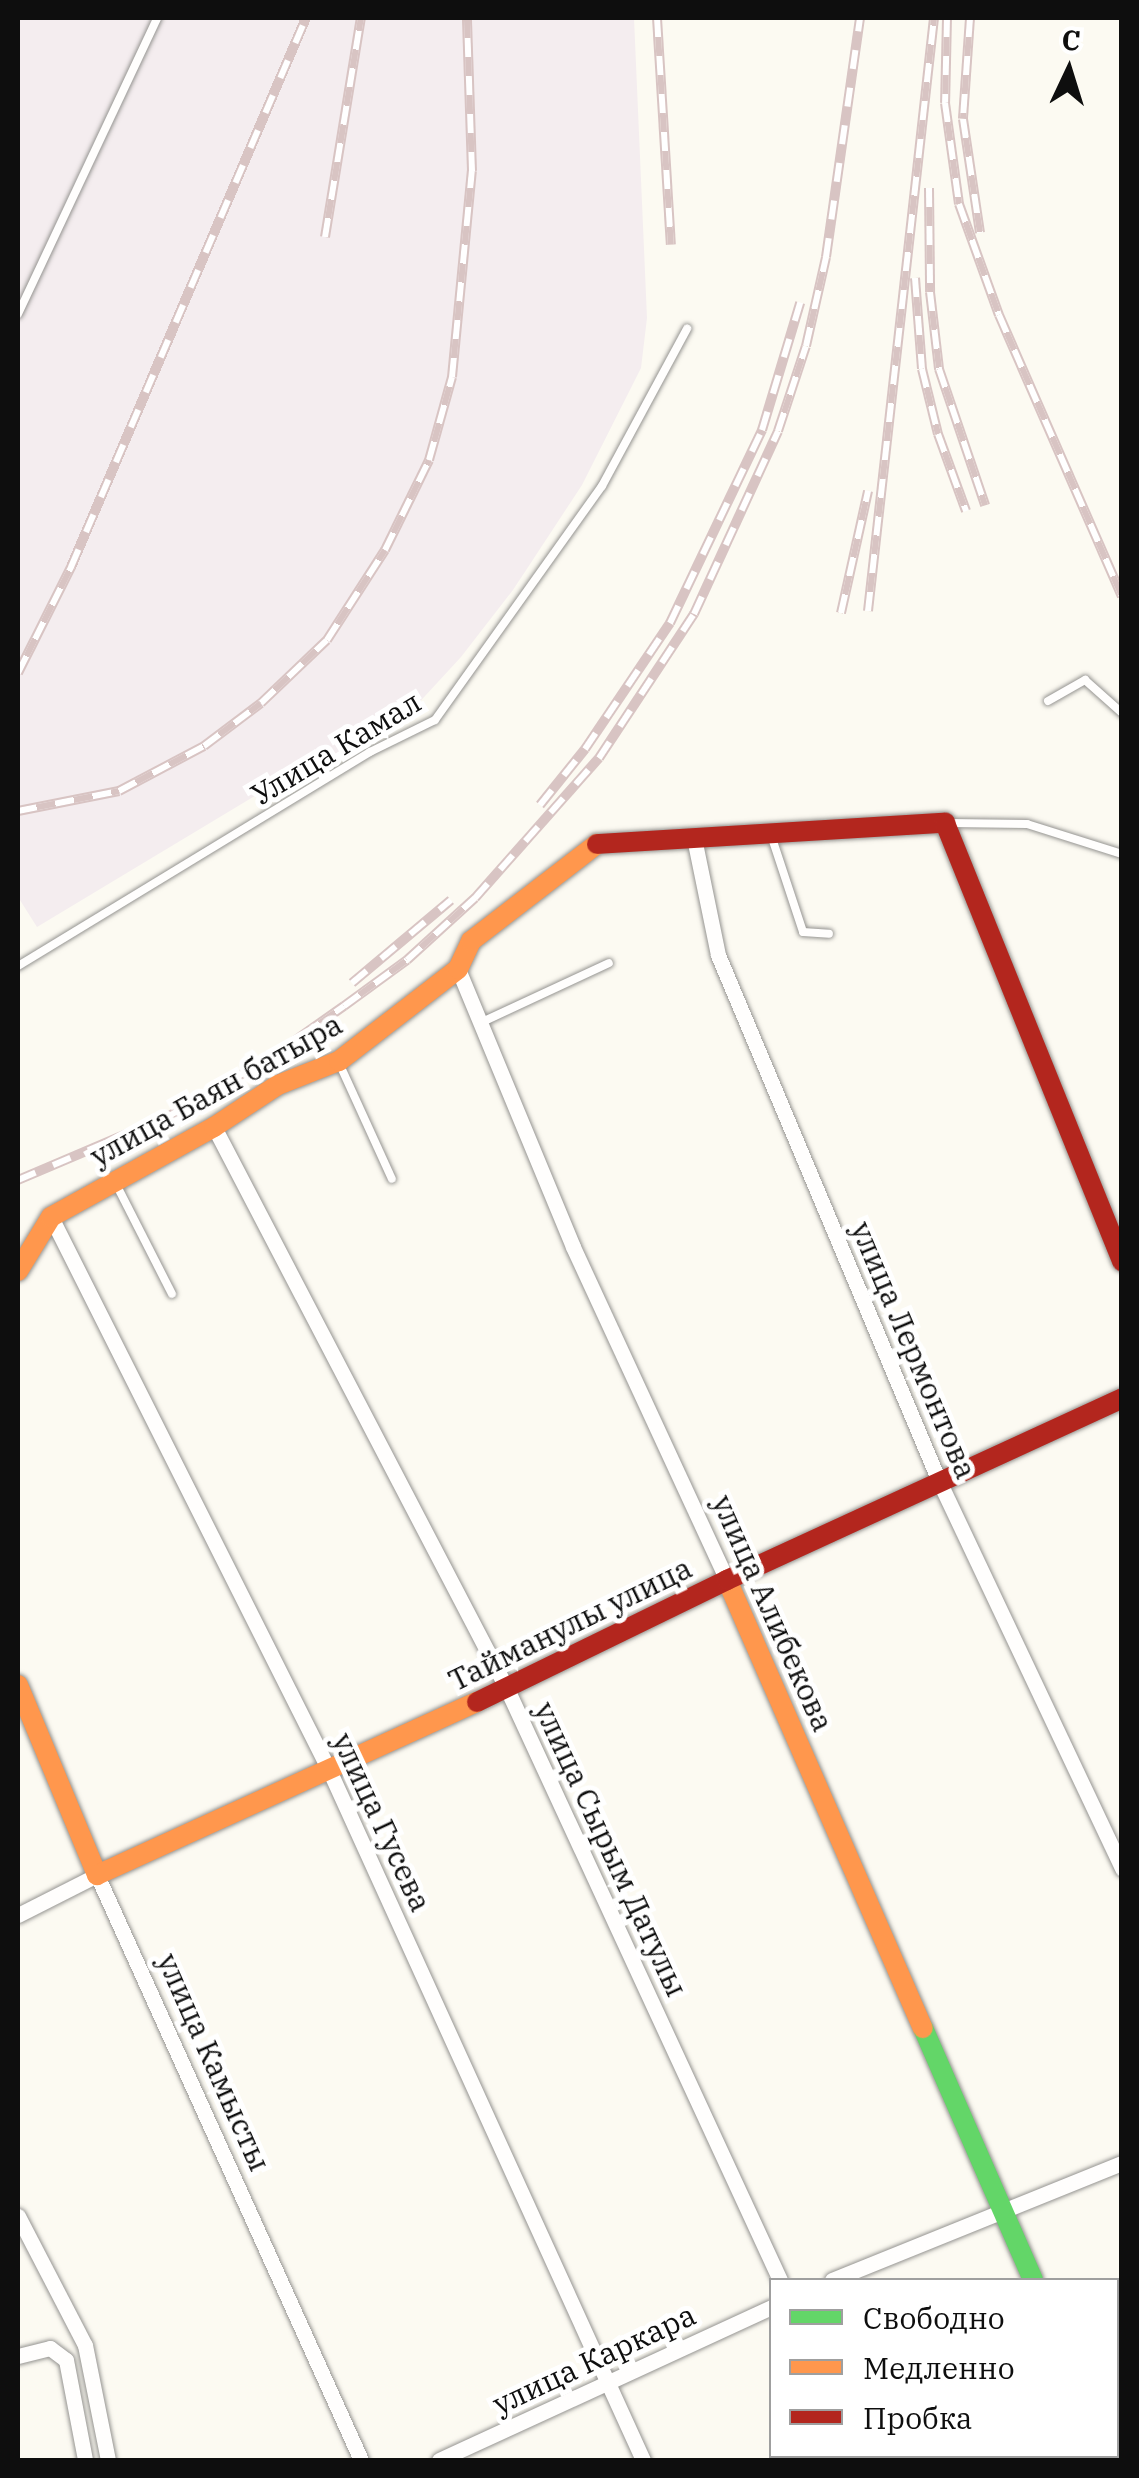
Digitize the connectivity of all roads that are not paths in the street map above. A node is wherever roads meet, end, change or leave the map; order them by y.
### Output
1 (157, 18) edge
2 (18, 314) edge
3 (686, 328) dead end
4 (1048, 701) dead end
5 (1122, 712) edge
6 (945, 823) junction
7 (770, 834) junction
8 (694, 838) junction
9 (1122, 854) edge
10 (829, 934) dead end
11 (609, 964) dead end
12 (18, 966) edge
13 (458, 969) junction
14 (480, 1023) junction
15 (338, 1060) junction
16 (214, 1127) junction
17 (392, 1179) dead end
18 (115, 1182) junction
19 (51, 1217) junction
20 (1122, 1262) edge
21 (18, 1271) edge
22 (172, 1294) dead end
23 (1122, 1398) edge
24 (939, 1481) junction
25 (727, 1580) junction
26 (18, 1685) edge
27 (507, 1689) junction
28 (330, 1772) junction
29 (1122, 1870) edge
30 (97, 1875) junction
31 (18, 1915) edge
32 (1122, 2163) edge
33 (1002, 2209) junction
34 (18, 2216) edge
35 (779, 2278) edge
36 (837, 2278) edge
37 (1032, 2278) edge
38 (769, 2307) edge
39 (18, 2356) edge
40 (607, 2384) junction
41 (84, 2460) edge
42 (108, 2460) edge
43 (361, 2460) edge
44 (439, 2460) edge
45 (643, 2460) edge

1 - 2 lane
3 - 12 lane, Улица Камал
4 - 5 lane
6 - 7 street, улица Баян батыра
6 - 9 lane
6 - 20 street
7 - 8 street, улица Баян батыра
7 - 10 lane
8 - 13 street, улица Баян батыра
8 - 24 street, улица Лермонтова
11 - 14 lane
13 - 14 street, улица Алибекова
13 - 15 street, улица Баян батыра
14 - 25 street, улица Алибекова
15 - 16 street, улица Баян батыра
15 - 17 lane
16 - 18 street, улица Баян батыра
16 - 27 street, улица Сырым Датулы
18 - 19 street, улица Баян батыра
18 - 22 lane
19 - 21 street, улица Баян батыра
19 - 28 street, улица Гусева
23 - 24 street, Тайманулы улица
24 - 25 street, Тайманулы улица
24 - 29 street, улица Лермонтова
25 - 27 street, Тайманулы улица
25 - 33 street, улица Алибекова
26 - 30 street, улица Камысты
27 - 28 street, Тайманулы улица
27 - 35 street, улица Сырым Датулы
28 - 30 street, Тайманулы улица
28 - 40 street, улица Гусева
30 - 31 street
30 - 43 street, улица Камысты
32 - 33 street
33 - 36 street
33 - 37 street, улица Алибекова
34 - 42 street
38 - 40 street, улица Каркара
39 - 41 street
40 - 44 street, улица Каркара
40 - 45 street, улица Гусева

